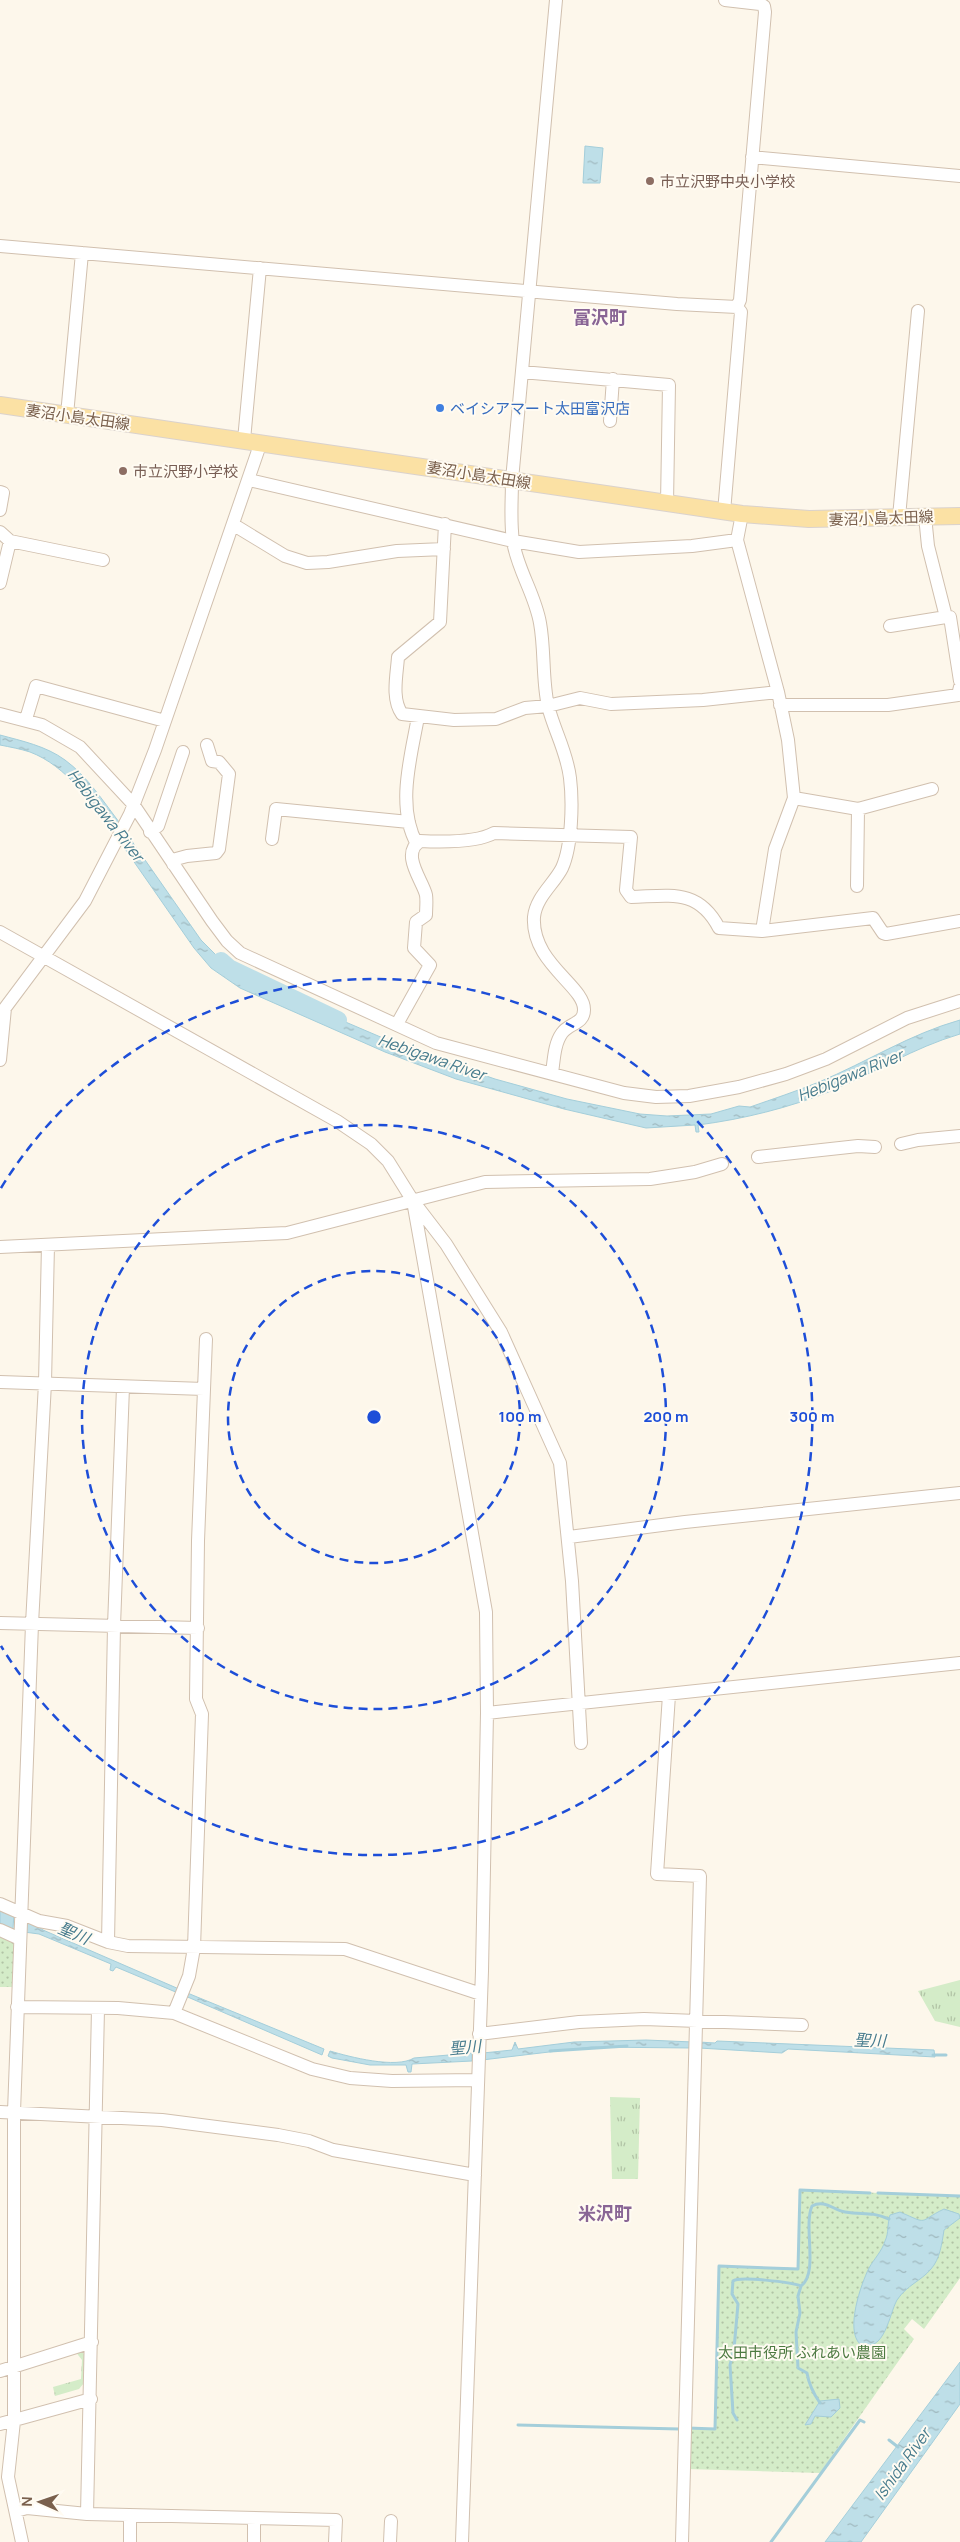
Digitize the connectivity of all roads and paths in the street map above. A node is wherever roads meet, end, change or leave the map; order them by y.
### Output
1 (556, 0) edge
2 (725, 0) edge
3 (766, 3) edge
4 (752, 157) junction
5 (960, 176) edge
6 (0, 246) edge
7 (82, 253) junction
8 (260, 268) junction
9 (530, 292) junction
10 (737, 307) junction
11 (918, 311) dead end
12 (522, 372) junction
13 (613, 379) junction
14 (0, 405) edge
15 (67, 415) junction
16 (610, 421) dead end
17 (244, 440) junction
18 (261, 442) junction
19 (249, 480) junction
20 (512, 480) junction
21 (0, 492) edge
22 (667, 503) junction
23 (0, 510) edge
24 (724, 512) junction
25 (742, 514) junction
26 (925, 516) junction
27 (960, 516) edge
28 (899, 517) junction
29 (445, 524) junction
30 (234, 525) junction
31 (0, 532) edge
32 (737, 540) junction
33 (10, 541) junction
34 (513, 541) junction
35 (444, 549) junction
36 (103, 560) dead end
37 (0, 582) edge
38 (946, 617) junction
39 (890, 626) dead end
40 (960, 681) edge
41 (960, 687) edge
42 (778, 692) junction
43 (780, 705) junction
44 (548, 706) junction
45 (0, 714) edge
46 (418, 718) junction
47 (26, 719) junction
48 (165, 721) junction
49 (207, 745) dead end
50 (182, 752) dead end
51 (932, 790) dead end
52 (794, 798) junction
53 (132, 809) junction
54 (858, 809) junction
55 (409, 822) junction
56 (150, 832) junction
57 (570, 834) junction
58 (272, 839) dead end
59 (417, 844) junction
60 (173, 864) junction
61 (857, 886) dead end
62 (960, 921) edge
63 (762, 931) junction
64 (0, 932) edge
65 (42, 956) junction
66 (960, 1001) edge
67 (397, 1024) junction
68 (0, 1060) edge
69 (552, 1073) junction
70 (960, 1136) edge
71 (901, 1144) dead end
72 (875, 1147) dead end
73 (758, 1157) dead end
74 (722, 1164) dead end
75 (413, 1201) junction
76 (48, 1244) junction
77 (0, 1247) edge
78 (206, 1339) dead end
79 (0, 1382) edge
80 (45, 1383) junction
81 (123, 1386) junction
82 (204, 1389) junction
83 (960, 1493) edge
84 (569, 1537) junction
85 (0, 1623) edge
86 (32, 1624) junction
87 (114, 1626) junction
88 (198, 1628) junction
89 (960, 1663) edge
90 (668, 1695) junction
91 (579, 1703) junction
92 (487, 1713) junction
93 (581, 1743) dead end
94 (0, 1904) edge
95 (20, 1914) junction
96 (0, 1930) edge
97 (20, 1935) junction
98 (108, 1942) junction
99 (194, 1948) junction
100 (481, 1994) junction
101 (17, 2007) junction
102 (98, 2009) junction
103 (176, 2009) junction
104 (696, 2024) junction
105 (802, 2025) dead end
106 (479, 2037) junction
107 (478, 2077) junction
108 (0, 2112) edge
109 (14, 2112) junction
110 (95, 2116) junction
111 (475, 2175) junction
112 (92, 2342) junction
113 (6, 2369) edge
114 (91, 2398) junction
115 (14, 2421) junction
116 (0, 2424) edge
117 (16, 2511) junction
118 (87, 2514) junction
119 (130, 2515) junction
120 (254, 2519) junction
121 (391, 2521) dead end
122 (22, 2542) edge
123 (130, 2542) edge
124 (254, 2542) edge
125 (335, 2542) edge
126 (390, 2542) edge
127 (462, 2542) edge
128 (682, 2542) edge

1 - 9 street
2 - 3 street
3 - 4 street
4 - 5 street
4 - 10 street
6 - 7 street
7 - 8 street
7 - 15 street
8 - 9 street
8 - 17 street
9 - 10 street
9 - 12 street
10 - 24 street
11 - 28 street
12 - 13 street
12 - 20 street
13 - 16 street
13 - 22 street
14 - 15 main road, 妻沼小島太田線
15 - 17 main road, 妻沼小島太田線
17 - 18 main road, 妻沼小島太田線
18 - 19 street
18 - 20 main road, 妻沼小島太田線
19 - 29 street
19 - 30 street
20 - 22 main road, 妻沼小島太田線
20 - 34 street
21 - 23 street
22 - 24 main road, 妻沼小島太田線
24 - 25 main road, 妻沼小島太田線
25 - 28 main road, 妻沼小島太田線
25 - 32 street
26 - 27 main road, 妻沼小島太田線
26 - 28 main road, 妻沼小島太田線
26 - 38 street
29 - 34 street
29 - 35 street
30 - 35 street
30 - 48 street
31 - 33 street
32 - 34 street
32 - 42 street
33 - 36 street
33 - 37 street
34 - 44 street
35 - 46 street
38 - 39 street
38 - 40 street
41 - 43 street
42 - 43 street
42 - 44 street
43 - 52 street
44 - 46 street
44 - 57 street
45 - 47 street
46 - 55 street
47 - 48 street
47 - 53 street
48 - 53 street
49 - 60 street
50 - 56 street
51 - 54 street
52 - 54 street
52 - 63 street
53 - 56 street
53 - 65 street
54 - 61 street
55 - 58 street
55 - 59 street
56 - 60 street
57 - 59 street
57 - 63 street
57 - 69 street
59 - 67 street
60 - 67 street
62 - 63 street
64 - 65 street
65 - 68 street
65 - 75 street
66 - 69 street
67 - 69 street
70 - 71 street
72 - 73 street
74 - 75 street
75 - 76 street
75 - 84 street
75 - 92 street
76 - 77 street
76 - 80 street
78 - 82 street
79 - 80 street
80 - 81 street
80 - 86 street
81 - 82 street
81 - 87 street
82 - 88 street
83 - 84 street
84 - 91 street
85 - 86 street
86 - 87 street
86 - 95 street
87 - 88 street
87 - 98 street
88 - 99 street
89 - 90 street
90 - 91 street
90 - 104 street
91 - 92 street
91 - 93 street
92 - 100 street
94 - 95 street
95 - 97 street
95 - 98 street
96 - 97 street
97 - 101 street
98 - 99 street
99 - 100 street
99 - 103 street
100 - 106 street
101 - 102 street
101 - 109 street
102 - 103 street
102 - 110 street
103 - 107 street
104 - 105 street
104 - 106 street
104 - 128 street
106 - 107 street
107 - 111 street
108 - 109 street
109 - 110 street
109 - 113 street
110 - 111 street
110 - 112 street
111 - 127 street
112 - 113 street
112 - 114 street
113 - 115 street
114 - 115 street
114 - 118 street
115 - 116 street
115 - 117 street
117 - 118 street
117 - 122 street
118 - 119 street
119 - 120 street
119 - 123 street
120 - 124 street
120 - 125 street
121 - 126 street

